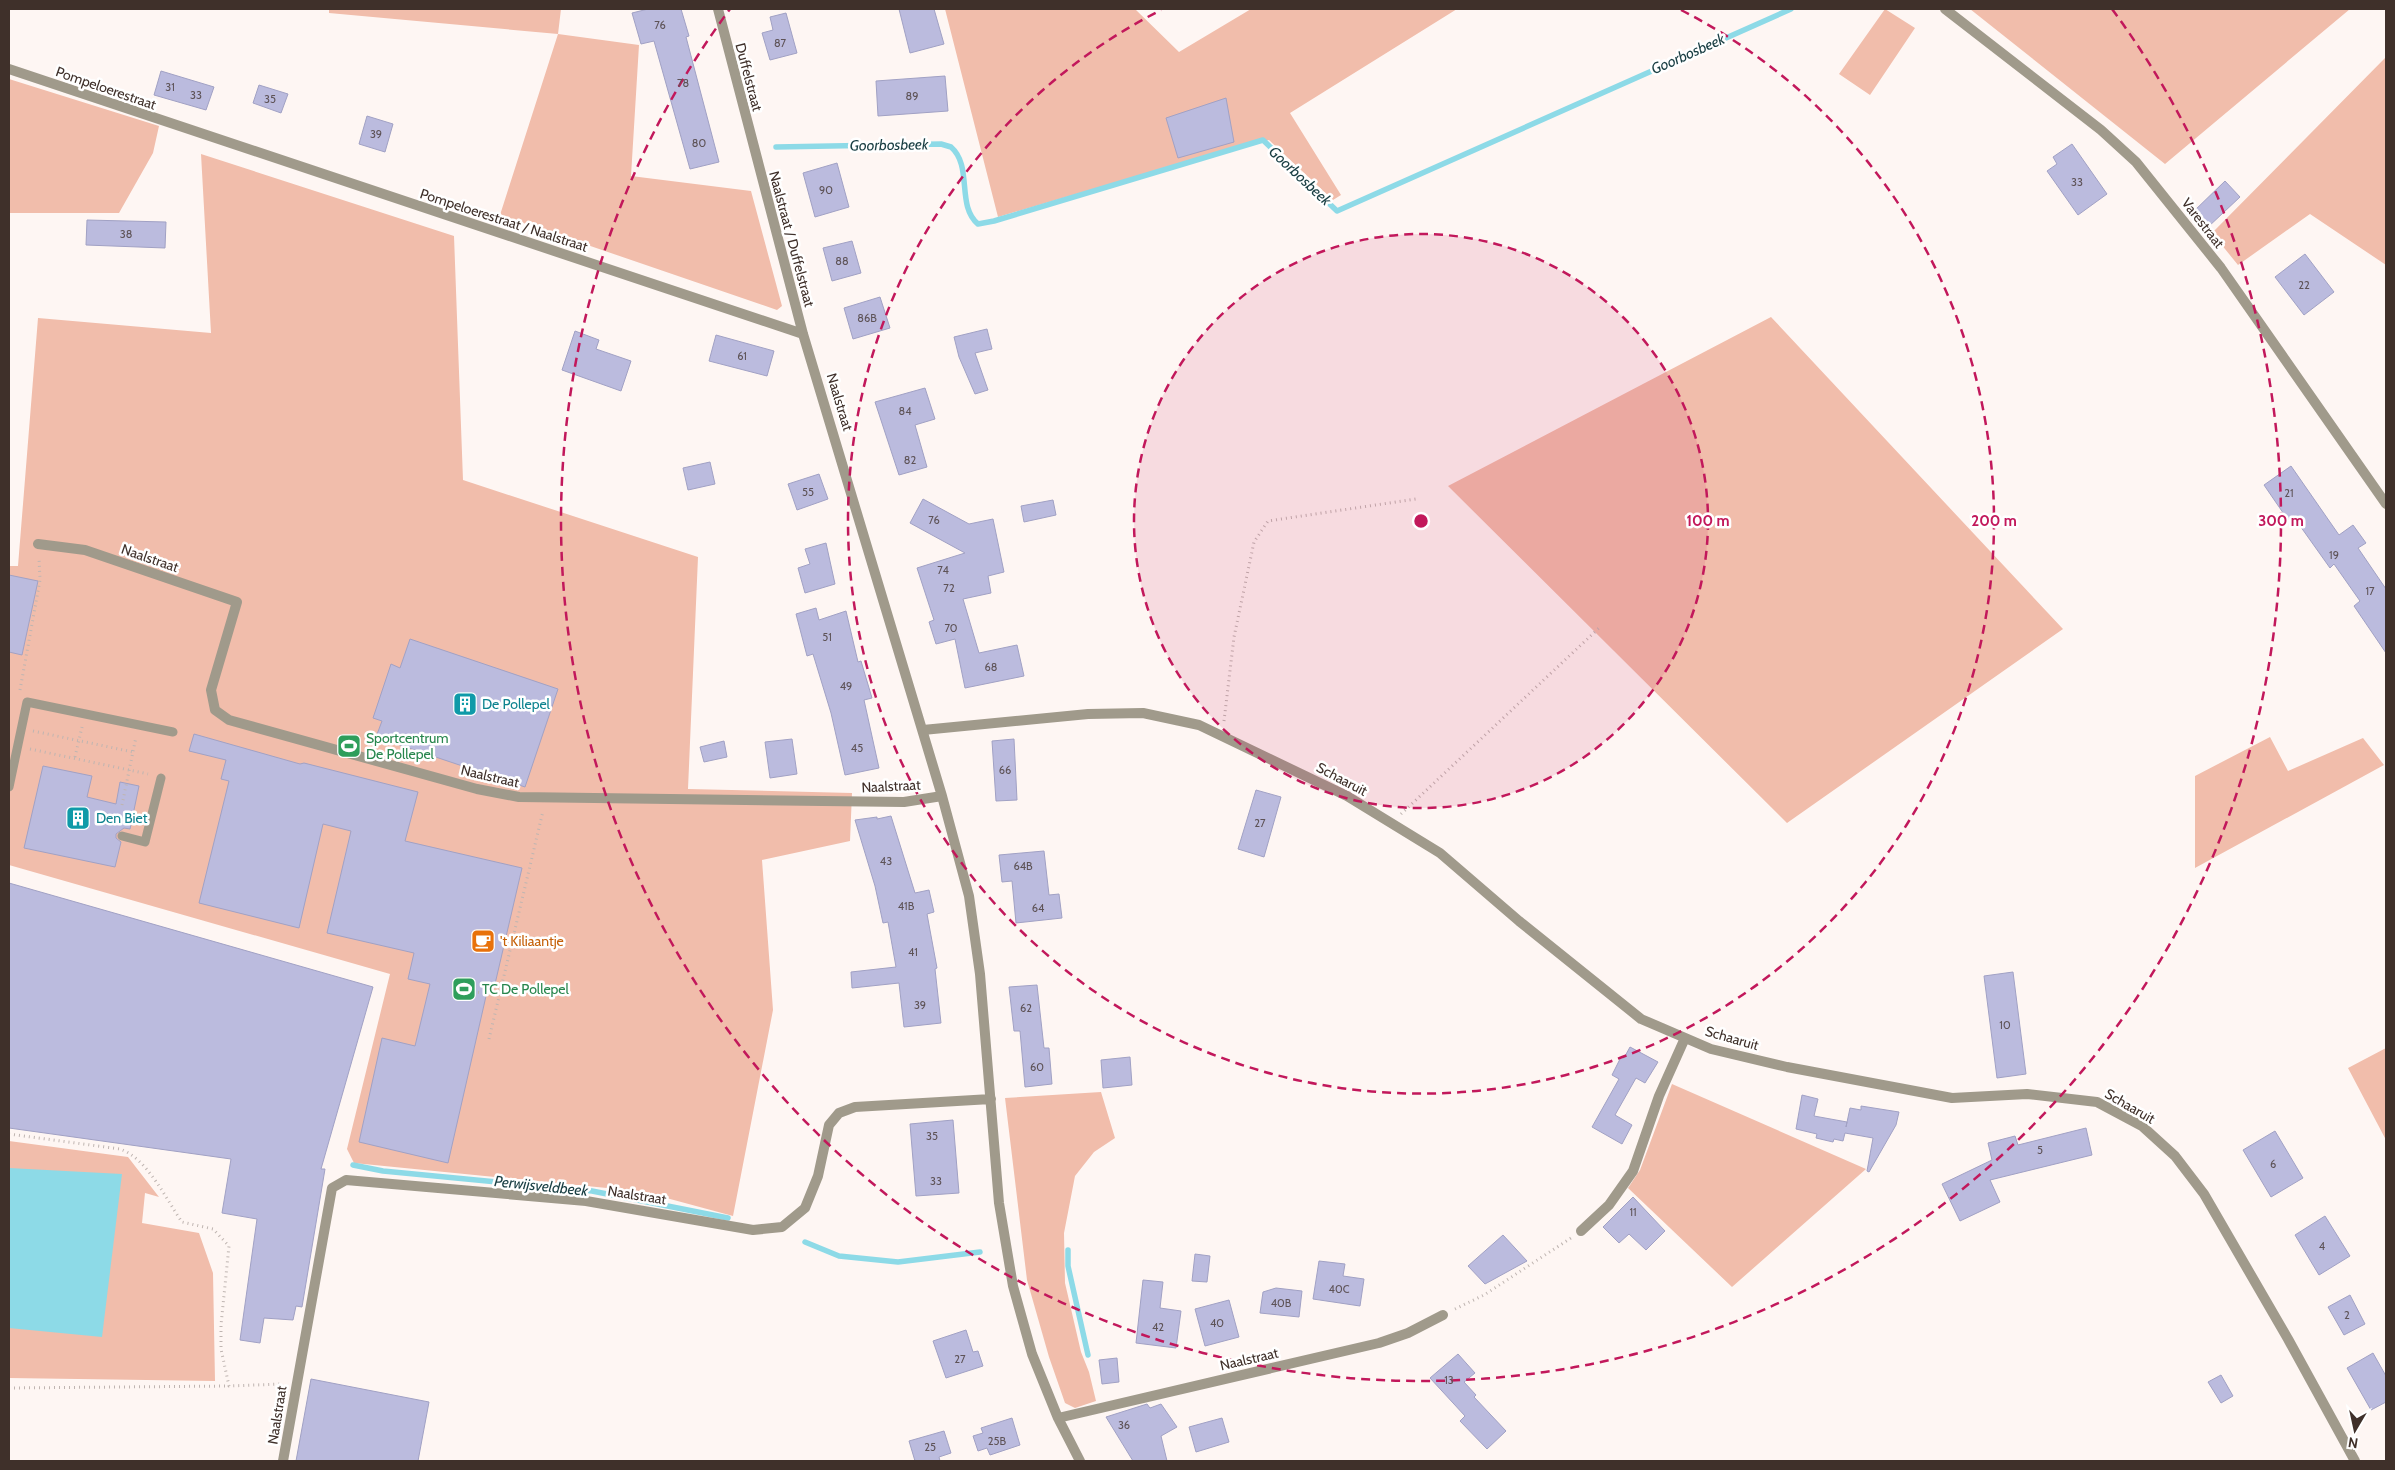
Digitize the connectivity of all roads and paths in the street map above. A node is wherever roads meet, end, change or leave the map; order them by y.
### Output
1 (718, 9) edge
2 (1945, 9) edge
3 (9, 69) edge
4 (196, 132) joint
5 (755, 152) joint
6 (803, 334) junction
7 (1416, 499) dead end
8 (2386, 504) edge
9 (38, 544) joint
10 (1599, 628) dead end
11 (27, 702) junction
12 (84, 714) junction
13 (28, 730) dead end
14 (923, 730) junction
15 (173, 732) dead end
16 (136, 735) dead end
17 (1223, 736) junction
18 (78, 741) junction
19 (18, 746) junction
20 (133, 752) junction
21 (75, 757) junction
22 (129, 769) junction
23 (161, 778) joint
24 (9, 787) edge
25 (942, 796) junction
26 (546, 798) junction
27 (122, 805) dead end
28 (1392, 823) junction
29 (122, 836) dead end
30 (473, 992) dead end
31 (501, 994) junction
32 (1685, 1038) junction
33 (490, 1039) dead end
34 (991, 1099) junction
35 (9, 1134) edge
36 (1582, 1230) joint
37 (1442, 1315) joint
38 (296, 1383) junction
39 (229, 1386) junction
40 (9, 1388) edge
41 (1058, 1418) junction
42 (283, 1461) edge
43 (1080, 1461) edge
44 (2355, 1461) edge

1 - 5 street, Duffelstraat
2 - 8 street, Varestraat
3 - 4 street, Pompeloerestraat
4 - 6 street, Pompeloerestraat / Naalstraat
5 - 6 street, Naalstraat / Duffelstraat
6 - 14 street, Naalstraat
7 - 17 path
9 - 11 path
9 - 26 street, Naalstraat
10 - 28 path
11 - 12 lane
11 - 19 lane
12 - 15 lane
12 - 18 path
13 - 18 path
14 - 17 street, Schaaruit
14 - 25 street, Naalstraat
16 - 20 path
17 - 28 street, Schaaruit
18 - 20 path
18 - 21 path
19 - 21 path
19 - 24 lane
20 - 22 path
21 - 22 path
22 - 23 path
22 - 27 path
23 - 29 lane
25 - 26 street, Naalstraat
25 - 34 street, Naalstraat
26 - 31 path
28 - 32 street, Schaaruit
30 - 31 path
31 - 33 path
32 - 36 street, Schaaruit
32 - 44 street, Schaaruit
34 - 38 street, Naalstraat
34 - 41 street, Naalstraat
35 - 39 path
36 - 37 path
37 - 41 street, Naalstraat
38 - 39 path
38 - 42 street, Naalstraat
39 - 40 path
41 - 43 street, Naalstraat

